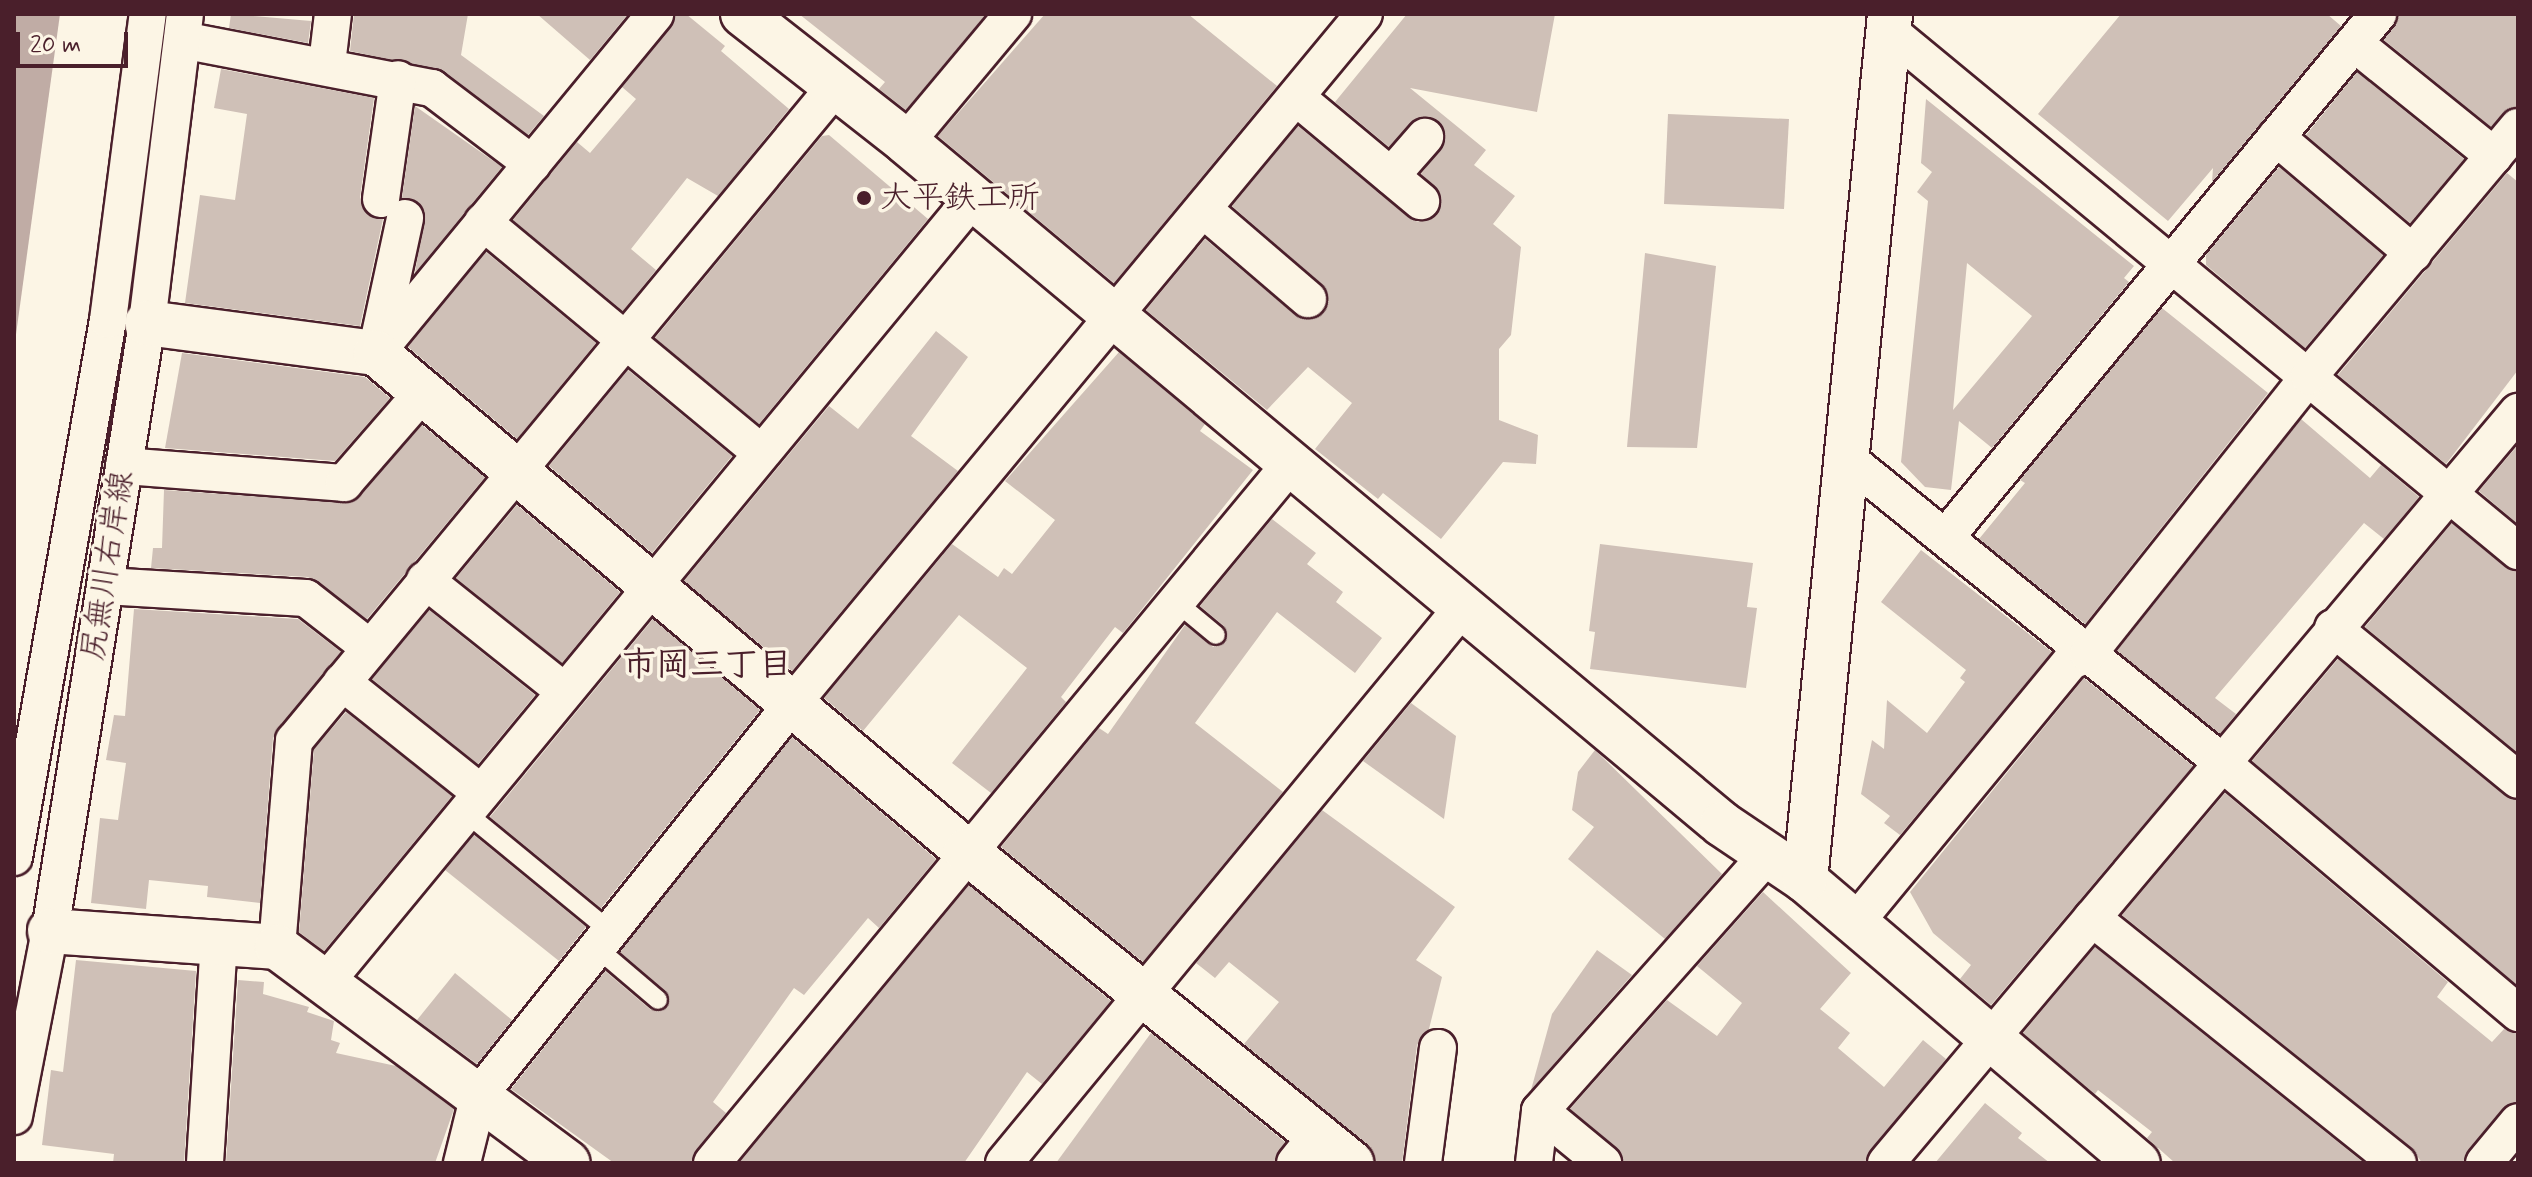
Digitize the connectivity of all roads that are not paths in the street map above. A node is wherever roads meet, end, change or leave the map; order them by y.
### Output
1 (148, 14) edge
2 (333, 14) edge
3 (655, 14) edge
4 (743, 14) edge
5 (1013, 14) edge
6 (1364, 14) edge
7 (2378, 14) edge
8 (1889, 22) edge
9 (183, 27) edge
10 (2354, 43) junction
11 (327, 64) junction
12 (398, 79) junction
13 (835, 87) junction
14 (1296, 97) junction
15 (2518, 127) edge
16 (1425, 137) dead end
17 (2276, 137) junction
18 (906, 142) junction
19 (2494, 156) junction
20 (532, 164) junction
21 (1391, 176) junction
22 (972, 199) junction
23 (1421, 201) dead end
24 (1204, 210) junction
25 (483, 222) junction
26 (2413, 253) junction
27 (2168, 264) junction
28 (1308, 299) dead end
29 (1116, 318) junction
30 (147, 323) junction
31 (625, 337) junction
32 (376, 353) junction
33 (2309, 376) junction
34 (423, 392) junction
35 (2518, 412) edge
36 (760, 452) junction
37 (1845, 457) junction
38 (1291, 463) junction
39 (124, 466) junction
40 (515, 470) junction
41 (2450, 494) junction
42 (1945, 538) junction
43 (2518, 551) edge
44 (425, 580) junction
45 (651, 585) junction
46 (105, 586) junction
47 (1175, 601) junction
48 (1461, 609) junction
49 (2333, 628) junction
50 (1216, 635) dead end
51 (370, 648) junction
52 (2088, 654) junction
53 (342, 682) junction
54 (564, 691) junction
55 (792, 704) junction
56 (2221, 762) junction
57 (2518, 780) edge
58 (473, 802) junction
59 (966, 851) junction
60 (1767, 855) junction
61 (14, 857) edge
62 (1805, 880) junction
63 (2092, 918) junction
64 (1855, 923) junction
65 (50, 931) junction
66 (603, 940) junction
67 (219, 941) junction
68 (277, 947) junction
69 (325, 983) junction
70 (1140, 994) junction
71 (658, 1000) dead end
72 (2518, 1013) edge
73 (1992, 1040) junction
74 (1438, 1048) dead end
75 (479, 1095) junction
76 (1540, 1111) junction
77 (14, 1116) edge
78 (2518, 1122) edge
79 (1306, 1149) edge
80 (205, 1163) edge
81 (462, 1163) edge
82 (568, 1163) edge
83 (712, 1163) edge
84 (1004, 1163) edge
85 (1351, 1163) edge
86 (1423, 1163) edge
87 (1534, 1163) edge
88 (1603, 1163) edge
89 (1886, 1163) edge
90 (2138, 1163) edge
91 (2398, 1163) edge
92 (2484, 1163) edge

1 - 61 street
2 - 11 street
3 - 20 street
4 - 13 street
5 - 18 street
6 - 14 street
7 - 10 street
8 - 27 street
8 - 37 street
9 - 11 street
9 - 30 street, 尻無川右岸線
10 - 17 street
10 - 19 street
11 - 12 street
12 - 20 street
12 - 32 street
13 - 18 street
13 - 31 street
14 - 21 street
14 - 24 street
15 - 19 street
16 - 21 street
17 - 26 street
17 - 27 street
18 - 22 street
19 - 26 street
20 - 25 street
21 - 23 street
22 - 29 street
22 - 36 street
24 - 28 street
24 - 29 street
25 - 31 street
25 - 32 street
26 - 33 street
27 - 33 street
27 - 42 street
29 - 38 street
29 - 55 street
30 - 32 street
30 - 39 street, 尻無川右岸線
31 - 36 street
31 - 40 street
32 - 34 street
33 - 41 street
33 - 52 street
34 - 39 street
34 - 40 street
35 - 41 street
36 - 45 street
37 - 42 street
37 - 62 street
38 - 47 street
38 - 48 street
39 - 46 street, 尻無川右岸線
40 - 44 street
40 - 45 street
41 - 43 street
41 - 49 street
42 - 52 street
44 - 51 street
44 - 54 street
45 - 54 street
45 - 55 street
46 - 51 street
46 - 65 street, 尻無川右岸線
47 - 50 lane
47 - 59 street
48 - 60 street
48 - 70 street
49 - 56 street
49 - 57 street
51 - 53 street
52 - 56 street
52 - 64 street
53 - 58 street
53 - 68 street
54 - 58 street
55 - 59 street
55 - 66 street
56 - 63 street
56 - 72 street
58 - 66 lane
58 - 69 street
59 - 70 street
59 - 83 street
60 - 62 street
60 - 76 street
62 - 64 street
63 - 73 street
63 - 91 street
64 - 73 street
65 - 67 street
65 - 77 street, 尻無川右岸線
66 - 71 lane
66 - 75 street
67 - 68 street
67 - 80 street
68 - 69 street
69 - 75 street
70 - 79 street
70 - 84 street
73 - 89 street
73 - 90 street
74 - 86 street
75 - 81 street
75 - 82 street
76 - 87 street
76 - 88 street
78 - 92 street
79 - 85 street

